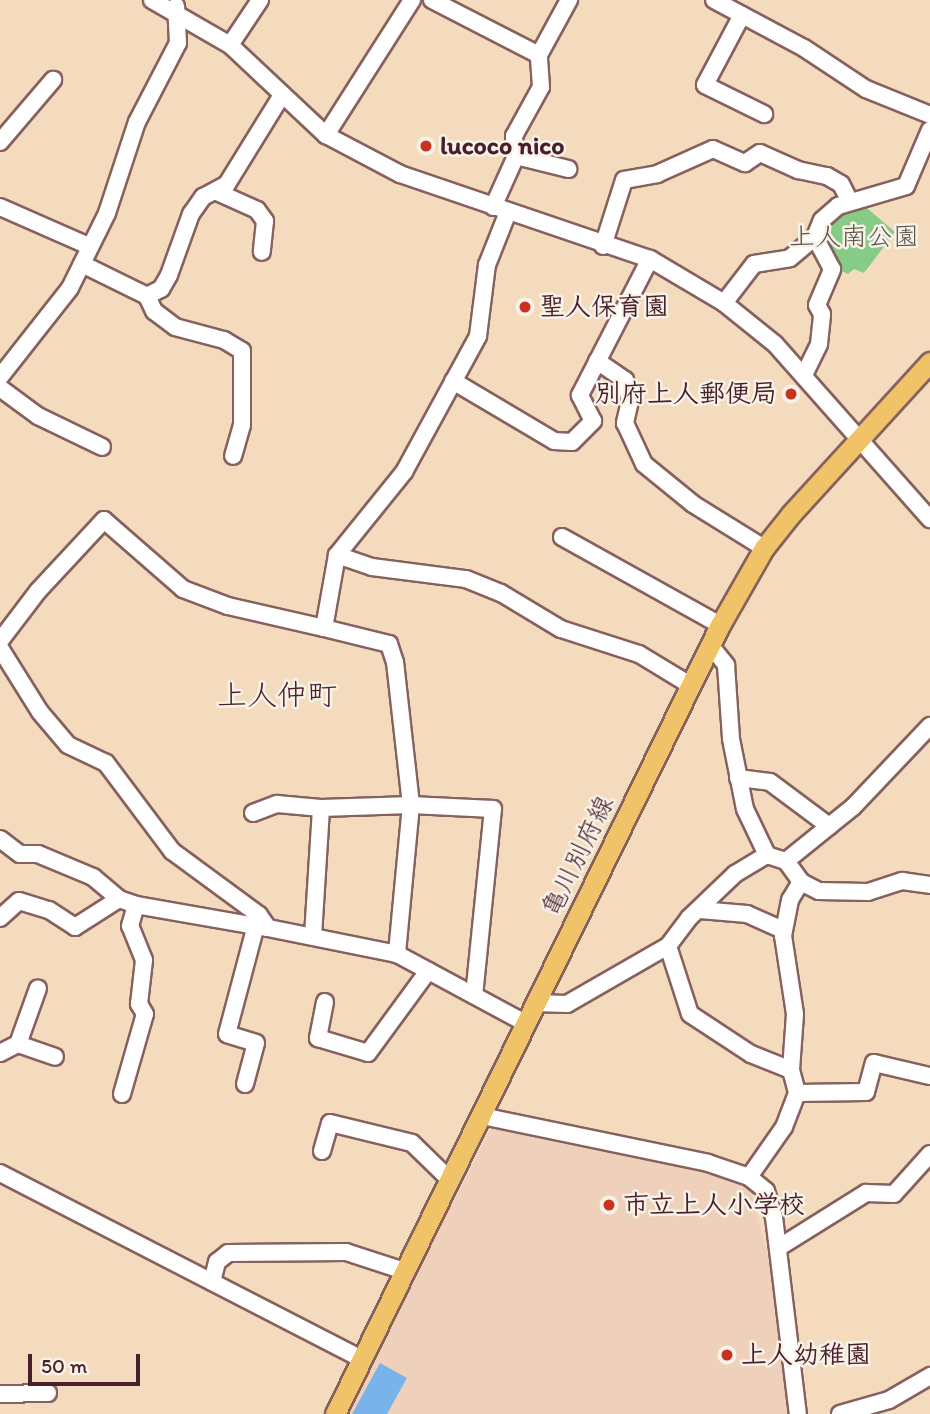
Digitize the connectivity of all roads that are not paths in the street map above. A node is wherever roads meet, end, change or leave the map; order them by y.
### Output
1 (152, 0) edge
2 (260, 0) edge
3 (412, 0) edge
4 (432, 0) edge
5 (569, 0) edge
6 (714, 0) edge
7 (176, 6) edge
8 (742, 15) junction
9 (230, 45) junction
10 (540, 55) junction
11 (52, 80) dead end
12 (282, 95) junction
13 (764, 114) dead end
14 (930, 115) edge
15 (930, 130) edge
16 (326, 135) junction
17 (0, 142) edge
18 (516, 156) junction
19 (568, 169) dead end
20 (216, 192) junction
21 (849, 200) junction
22 (0, 207) edge
23 (501, 209) junction
24 (815, 237) junction
25 (89, 246) junction
26 (603, 246) junction
27 (262, 252) dead end
28 (650, 260) junction
29 (82, 264) junction
30 (147, 296) junction
31 (724, 303) junction
32 (597, 361) junction
33 (929, 366) edge
34 (804, 375) junction
35 (0, 377) edge
36 (453, 381) junction
37 (0, 388) edge
38 (862, 440) junction
39 (102, 447) dead end
40 (233, 456) dead end
41 (930, 519) edge
42 (562, 537) dead end
43 (764, 548) junction
44 (337, 555) junction
45 (720, 625) junction
46 (324, 628) junction
47 (0, 641) edge
48 (710, 646) junction
49 (0, 648) edge
50 (690, 685) junction
51 (930, 726) edge
52 (738, 778) junction
53 (411, 805) junction
54 (321, 808) junction
55 (253, 813) dead end
56 (829, 826) junction
57 (0, 839) edge
58 (767, 855) junction
59 (786, 860) junction
60 (801, 882) junction
61 (930, 885) edge
62 (119, 899) junction
63 (136, 905) junction
64 (700, 910) junction
65 (0, 918) edge
66 (261, 928) junction
67 (783, 930) junction
68 (313, 936) junction
69 (668, 946) junction
70 (397, 954) junction
71 (428, 971) junction
72 (38, 988) dead end
73 (474, 995) junction
74 (325, 1002) dead end
75 (535, 1003) junction
76 (525, 1023) junction
77 (18, 1044) junction
78 (0, 1053) edge
79 (55, 1056) dead end
80 (790, 1070) junction
81 (930, 1076) edge
82 (245, 1084) dead end
83 (797, 1093) junction
84 (122, 1094) dead end
85 (482, 1115) junction
86 (322, 1151) dead end
87 (930, 1154) edge
88 (0, 1173) edge
89 (749, 1177) junction
90 (450, 1180) junction
91 (778, 1248) junction
92 (404, 1271) junction
93 (212, 1282) junction
94 (362, 1359) junction
95 (930, 1376) edge
96 (0, 1394) edge
97 (48, 1394) dead end
98 (335, 1414) edge
99 (798, 1414) edge
100 (841, 1414) edge

1 - 7 street
2 - 9 street
3 - 16 street
4 - 10 street
5 - 10 street
6 - 8 street
7 - 9 street
7 - 25 street
8 - 13 street
8 - 14 street
9 - 12 street
10 - 18 street
11 - 17 street
12 - 16 street
12 - 20 street
15 - 21 street
16 - 23 street
18 - 19 street
18 - 23 street
20 - 27 street
20 - 30 street
21 - 24 street
21 - 26 street
22 - 25 street
23 - 26 street
23 - 36 street
24 - 31 street
24 - 34 street
25 - 29 street
26 - 28 street
28 - 31 street
28 - 32 street
29 - 30 street
29 - 35 street
30 - 40 street
31 - 34 street
32 - 36 street
32 - 43 street
33 - 38 main road, 亀川別府線
34 - 38 street
36 - 44 street
37 - 39 street
38 - 41 street
38 - 43 main road, 亀川別府線
42 - 45 street
43 - 45 main road, 亀川別府線
44 - 46 street
44 - 50 street
45 - 48 main road, 亀川別府線
46 - 47 street
46 - 53 street
48 - 50 main road, 亀川別府線
48 - 52 street
49 - 66 street
50 - 75 main road, 亀川別府線
51 - 56 street
52 - 56 street
52 - 58 street
53 - 54 street
53 - 70 street
53 - 73 street
54 - 55 street
54 - 68 street
56 - 59 street
57 - 62 street
58 - 59 street
58 - 64 street
59 - 60 street
60 - 61 street
60 - 67 street
62 - 63 street
62 - 65 street
63 - 66 street
63 - 84 street
64 - 67 street
64 - 69 street
66 - 68 street
66 - 82 street
67 - 80 street
68 - 70 street
69 - 75 street
69 - 80 street
70 - 71 street
71 - 73 street
71 - 74 street
72 - 77 street
73 - 76 street
75 - 76 main road, 亀川別府線
76 - 85 main road, 亀川別府線
77 - 78 street
77 - 79 street
80 - 83 street
81 - 83 street
83 - 89 street
85 - 89 street
85 - 90 main road, 亀川別府線
86 - 90 street
87 - 91 street
88 - 93 street
89 - 91 street
90 - 92 main road, 亀川別府線
91 - 99 street
92 - 93 street
92 - 94 main road, 亀川別府線
93 - 94 street
94 - 98 main road, 亀川別府線
95 - 100 street
96 - 97 street

